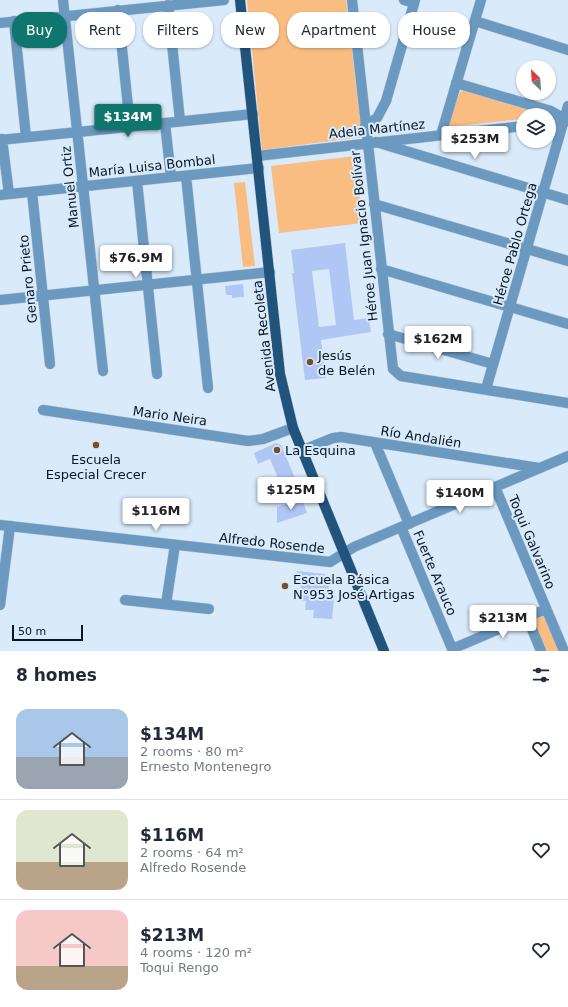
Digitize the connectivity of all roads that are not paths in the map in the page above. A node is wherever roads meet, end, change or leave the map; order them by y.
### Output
1 (64, 0) edge
2 (224, 0) edge
3 (240, 0) edge
4 (352, 0) edge
5 (404, 0) edge
6 (481, 0) edge
7 (415, 1) edge
8 (141, 4) edge
9 (168, 6) junction
10 (118, 10) junction
11 (65, 12) edge
12 (67, 15) edge
13 (12, 21) edge
14 (475, 21) junction
15 (0, 23) edge
16 (67, 34) edge
17 (17, 48) edge
18 (568, 50) edge
19 (456, 83) junction
20 (568, 106) edge
21 (253, 114) junction
22 (180, 121) junction
23 (566, 122) edge
24 (165, 123) junction
25 (556, 123) edge
26 (130, 126) junction
27 (366, 126) junction
28 (516, 127) edge
29 (77, 132) junction
30 (441, 135) junction
31 (26, 137) junction
32 (1, 139) edge
33 (371, 142) junction
34 (257, 156) junction
35 (259, 168) junction
36 (186, 176) junction
37 (171, 177) junction
38 (137, 181) junction
39 (83, 187) junction
40 (32, 192) junction
41 (543, 192) junction
42 (4, 195) edge
43 (568, 200) edge
44 (374, 204) junction
45 (526, 249) junction
46 (568, 261) edge
47 (381, 269) junction
48 (270, 272) junction
49 (197, 279) junction
50 (148, 284) junction
51 (94, 290) junction
52 (42, 295) junction
53 (0, 300) edge
54 (510, 307) junction
55 (568, 324) edge
56 (388, 334) junction
57 (50, 364) dead end
58 (493, 364) junction
59 (103, 370) dead end
60 (158, 374) dead end
61 (208, 388) dead end
62 (486, 389) junction
63 (568, 403) edge
64 (42, 410) dead end
65 (293, 428) junction
66 (375, 443) junction
67 (301, 451) junction
68 (568, 456) edge
69 (539, 468) junction
70 (495, 487) junction
71 (5, 526) edge
72 (405, 526) junction
73 (175, 546) junction
74 (344, 553) junction
75 (125, 600) dead end
76 (166, 604) junction
77 (0, 605) edge
78 (208, 609) dead end
79 (546, 609) junction
80 (527, 617) junction
81 (453, 650) edge
82 (384, 651) edge
83 (541, 651) edge
84 (564, 651) edge

1 - 11 street, Manuel Ortiz
2 - 9 street
3 - 21 main road, Avenida Recoleta
4 - 27 street, Héroe Juan Ignacio Bolívar
5 - 7 street
6 - 14 street
7 - 27 street
8 - 9 street
8 - 10 street
9 - 22 street
10 - 12 street
10 - 26 street
13 - 15 street
14 - 18 street
14 - 19 street
16 - 29 street, Manuel Ortiz
17 - 31 street
19 - 23 street
19 - 30 street
20 - 23 street, Héroe Pablo Ortega
21 - 22 street
21 - 34 main road, Avenida Recoleta
22 - 24 street
23 - 25 street
23 - 41 street, Héroe Pablo Ortega
24 - 26 street
24 - 37 street
26 - 29 street
27 - 33 street, Héroe Juan Ignacio Bolívar
28 - 30 street, Adela Martínez
29 - 31 street
29 - 39 street, Manuel Ortiz
30 - 33 street, Adela Martínez
31 - 32 street
32 - 42 street
33 - 34 street, Adela Martínez
33 - 41 street
33 - 44 street, Héroe Juan Ignacio Bolívar
34 - 35 main road, Avenida Recoleta
35 - 36 street, María Luisa Bombal
35 - 48 main road, Avenida Recoleta
36 - 37 street, María Luisa Bombal
36 - 49 street
37 - 38 street, María Luisa Bombal
38 - 39 street, María Luisa Bombal
38 - 50 street
39 - 40 street, María Luisa Bombal
39 - 51 street, Manuel Ortiz
40 - 42 street, María Luisa Bombal
40 - 52 street, Genaro Prieto
41 - 43 street
41 - 45 street, Héroe Pablo Ortega
44 - 45 street
44 - 47 street, Héroe Juan Ignacio Bolívar
45 - 46 street
45 - 54 street, Héroe Pablo Ortega
47 - 54 street
47 - 56 street, Héroe Juan Ignacio Bolívar
48 - 49 street
48 - 65 main road, Avenida Recoleta
49 - 50 street
49 - 61 street
50 - 51 street
50 - 60 street
51 - 52 street
51 - 59 street, Manuel Ortiz
52 - 53 street
52 - 57 street, Genaro Prieto
54 - 55 street
54 - 58 street, Héroe Pablo Ortega
56 - 58 street
56 - 62 street, Héroe Juan Ignacio Bolívar
58 - 62 street, Héroe Pablo Ortega
62 - 63 street
64 - 65 street, Mario Neira
65 - 67 main road, Avenida Recoleta
66 - 67 street, Río Andalién
66 - 69 street, Río Andalién
66 - 72 street, Fuerte Arauco
67 - 74 main road, Avenida Recoleta
68 - 69 street, Alfredo Rosende
69 - 70 street, Alfredo Rosende
70 - 72 street, Alfredo Rosende
70 - 79 street, Toqui Galvarino
71 - 73 street, Alfredo Rosende
71 - 77 street
72 - 74 street, Alfredo Rosende
72 - 81 street, Fuerte Arauco
73 - 74 street, Alfredo Rosende
73 - 76 street
74 - 82 main road, Avenida Recoleta
75 - 76 street
76 - 78 street
79 - 80 street
79 - 84 street, Toqui Galvarino
80 - 81 street
80 - 83 street

